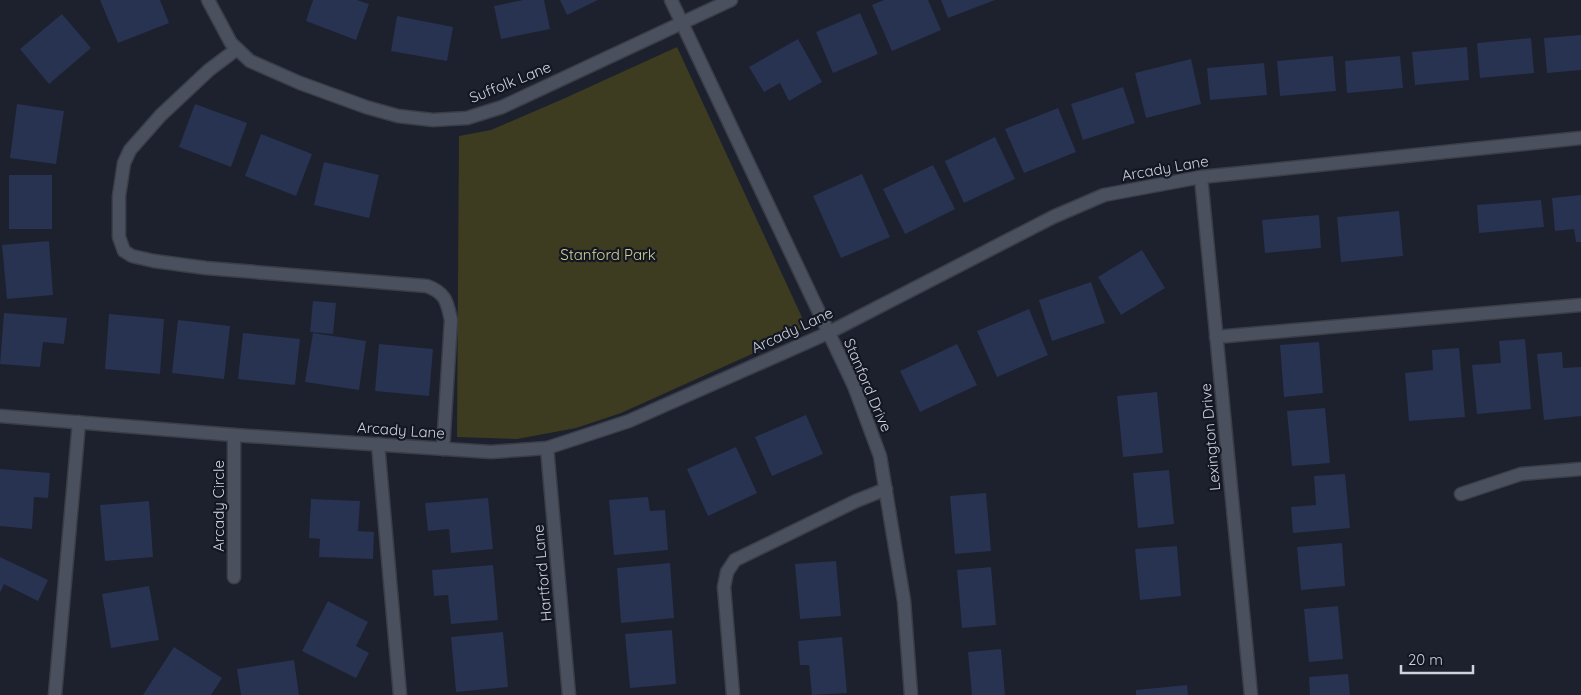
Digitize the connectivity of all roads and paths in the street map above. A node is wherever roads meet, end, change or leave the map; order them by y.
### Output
1 (208, 0) edge
2 (671, 0) edge
3 (731, 0) edge
4 (682, 23) junction
5 (237, 49) junction
6 (1581, 138) edge
7 (1201, 177) junction
8 (1581, 305) edge
9 (828, 333) junction
10 (1216, 337) junction
11 (0, 416) edge
12 (79, 422) junction
13 (234, 435) junction
14 (378, 444) junction
15 (547, 448) junction
16 (443, 449) junction
17 (1581, 469) edge
18 (886, 490) junction
19 (1461, 494) dead end
20 (234, 577) dead end
21 (55, 695) edge
22 (400, 695) edge
23 (569, 695) edge
24 (733, 695) edge
25 (911, 695) edge
26 (1251, 695) edge

1 - 5 street, Suffolk Lane
2 - 4 street, Stanford Drive
3 - 4 street, Suffolk Lane
4 - 5 street, Suffolk Lane
4 - 9 street, Stanford Drive
5 - 16 street
6 - 7 street, Arcady Lane
7 - 9 street, Arcady Lane
7 - 10 street, Lexington Drive
8 - 10 street
9 - 15 street, Arcady Lane
9 - 18 street, Stanford Drive
10 - 26 street, Lexington Drive
11 - 12 street, Arcady Lane
12 - 13 street, Arcady Lane
12 - 21 street
13 - 14 street, Arcady Lane
13 - 20 street, Arcady Circle
14 - 16 street, Arcady Lane
14 - 22 street
15 - 16 street, Arcady Lane
15 - 23 street, Hartford Lane
17 - 19 street
18 - 24 street
18 - 25 street, Stanford Drive

